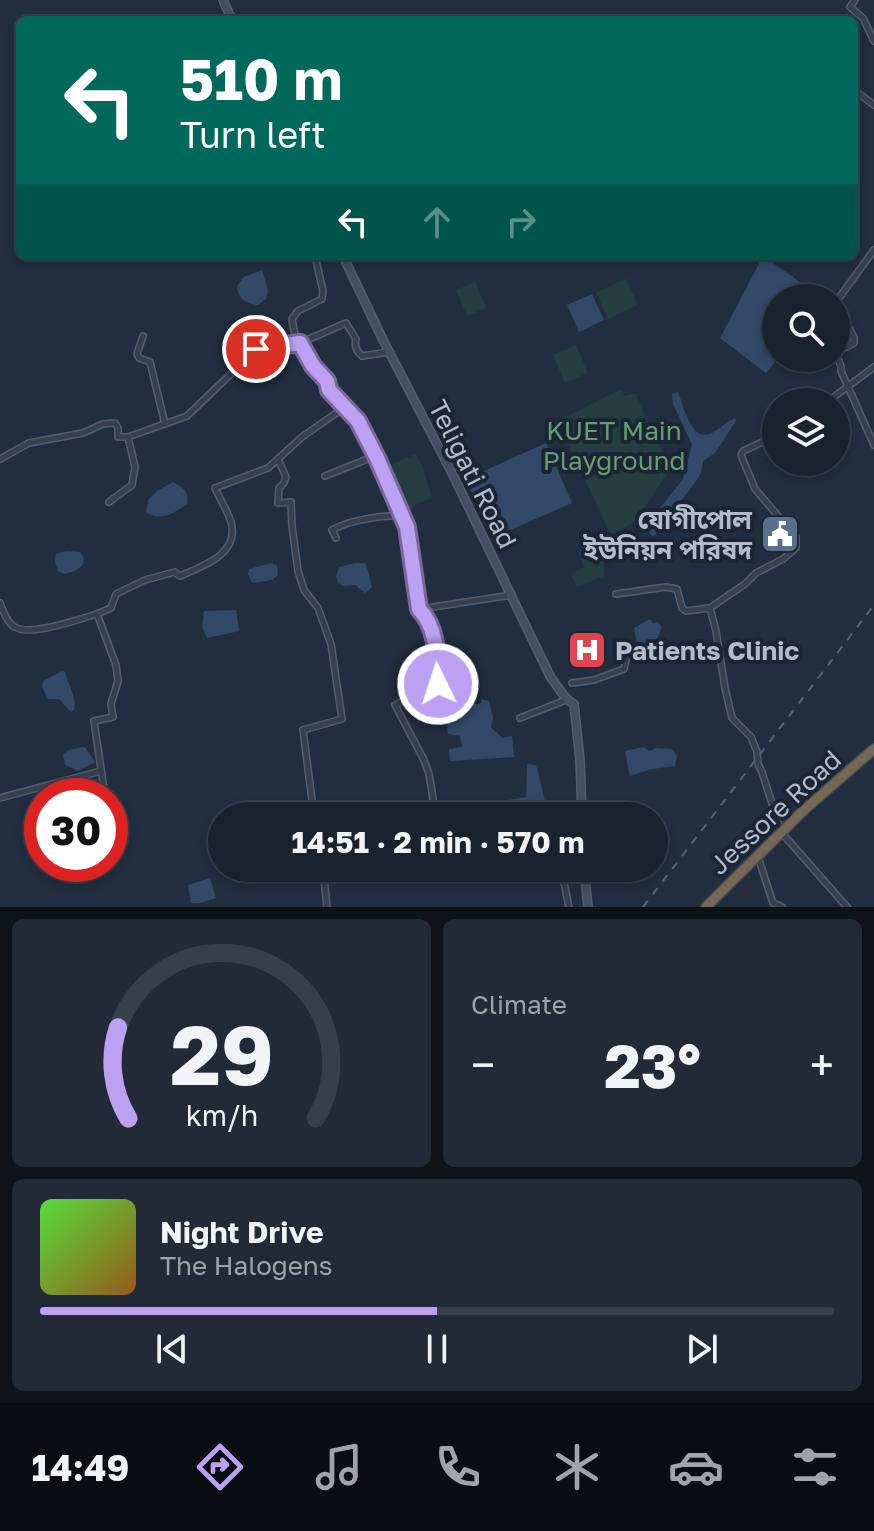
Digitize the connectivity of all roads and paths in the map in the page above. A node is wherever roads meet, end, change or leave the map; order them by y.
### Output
1 (855, 0) edge
2 (874, 41) edge
3 (874, 250) edge
4 (316, 260) edge
5 (345, 260) edge
6 (850, 284) edge
7 (143, 336) dead end
8 (300, 343) junction
9 (389, 352) junction
10 (874, 367) edge
11 (842, 372) edge
12 (848, 387) junction
13 (345, 407) junction
14 (165, 424) junction
15 (128, 437) junction
16 (762, 442) edge
17 (874, 445) edge
18 (375, 456) junction
19 (0, 459) edge
20 (278, 459) junction
21 (325, 476) dead end
22 (109, 502) dead end
23 (402, 516) junction
24 (336, 538) dead end
25 (616, 594) dead end
26 (512, 595) junction
27 (0, 603) edge
28 (710, 608) junction
29 (419, 609) junction
30 (97, 614) junction
31 (655, 646) dead end
32 (572, 683) dead end
33 (566, 700) junction
34 (520, 718) dead end
35 (874, 749) edge
36 (101, 771) junction
37 (102, 778) edge
38 (0, 798) edge
39 (312, 802) edge
40 (434, 802) edge
41 (582, 802) edge
42 (781, 832) junction
43 (758, 856) junction
44 (324, 882) edge
45 (564, 882) edge
46 (585, 882) edge
47 (327, 907) edge
48 (569, 907) edge
49 (588, 907) edge
50 (706, 907) edge
51 (782, 907) edge
52 (847, 907) edge

1 - 2 street
3 - 6 street
4 - 8 street
5 - 9 main road, Teligati Road
7 - 14 street
8 - 9 street
8 - 13 street
8 - 14 street
9 - 26 main road, Teligati Road
10 - 12 street
11 - 12 street
12 - 17 street
13 - 18 street
13 - 20 street
14 - 15 street
15 - 19 street
15 - 22 street
16 - 28 street
18 - 21 street
18 - 23 street
20 - 30 street
20 - 39 street
23 - 24 street
23 - 29 street
25 - 28 street
26 - 29 street
26 - 33 main road, Teligati Road
27 - 30 street
28 - 42 street
29 - 40 street
30 - 36 street
31 - 32 street
33 - 34 street
33 - 41 main road
35 - 42 highway, Jessore Road
36 - 37 street
36 - 38 street
42 - 43 highway, Jessore Road
42 - 52 street
43 - 50 highway, Jessore Road
43 - 51 street
44 - 47 street
45 - 48 street
46 - 49 main road

